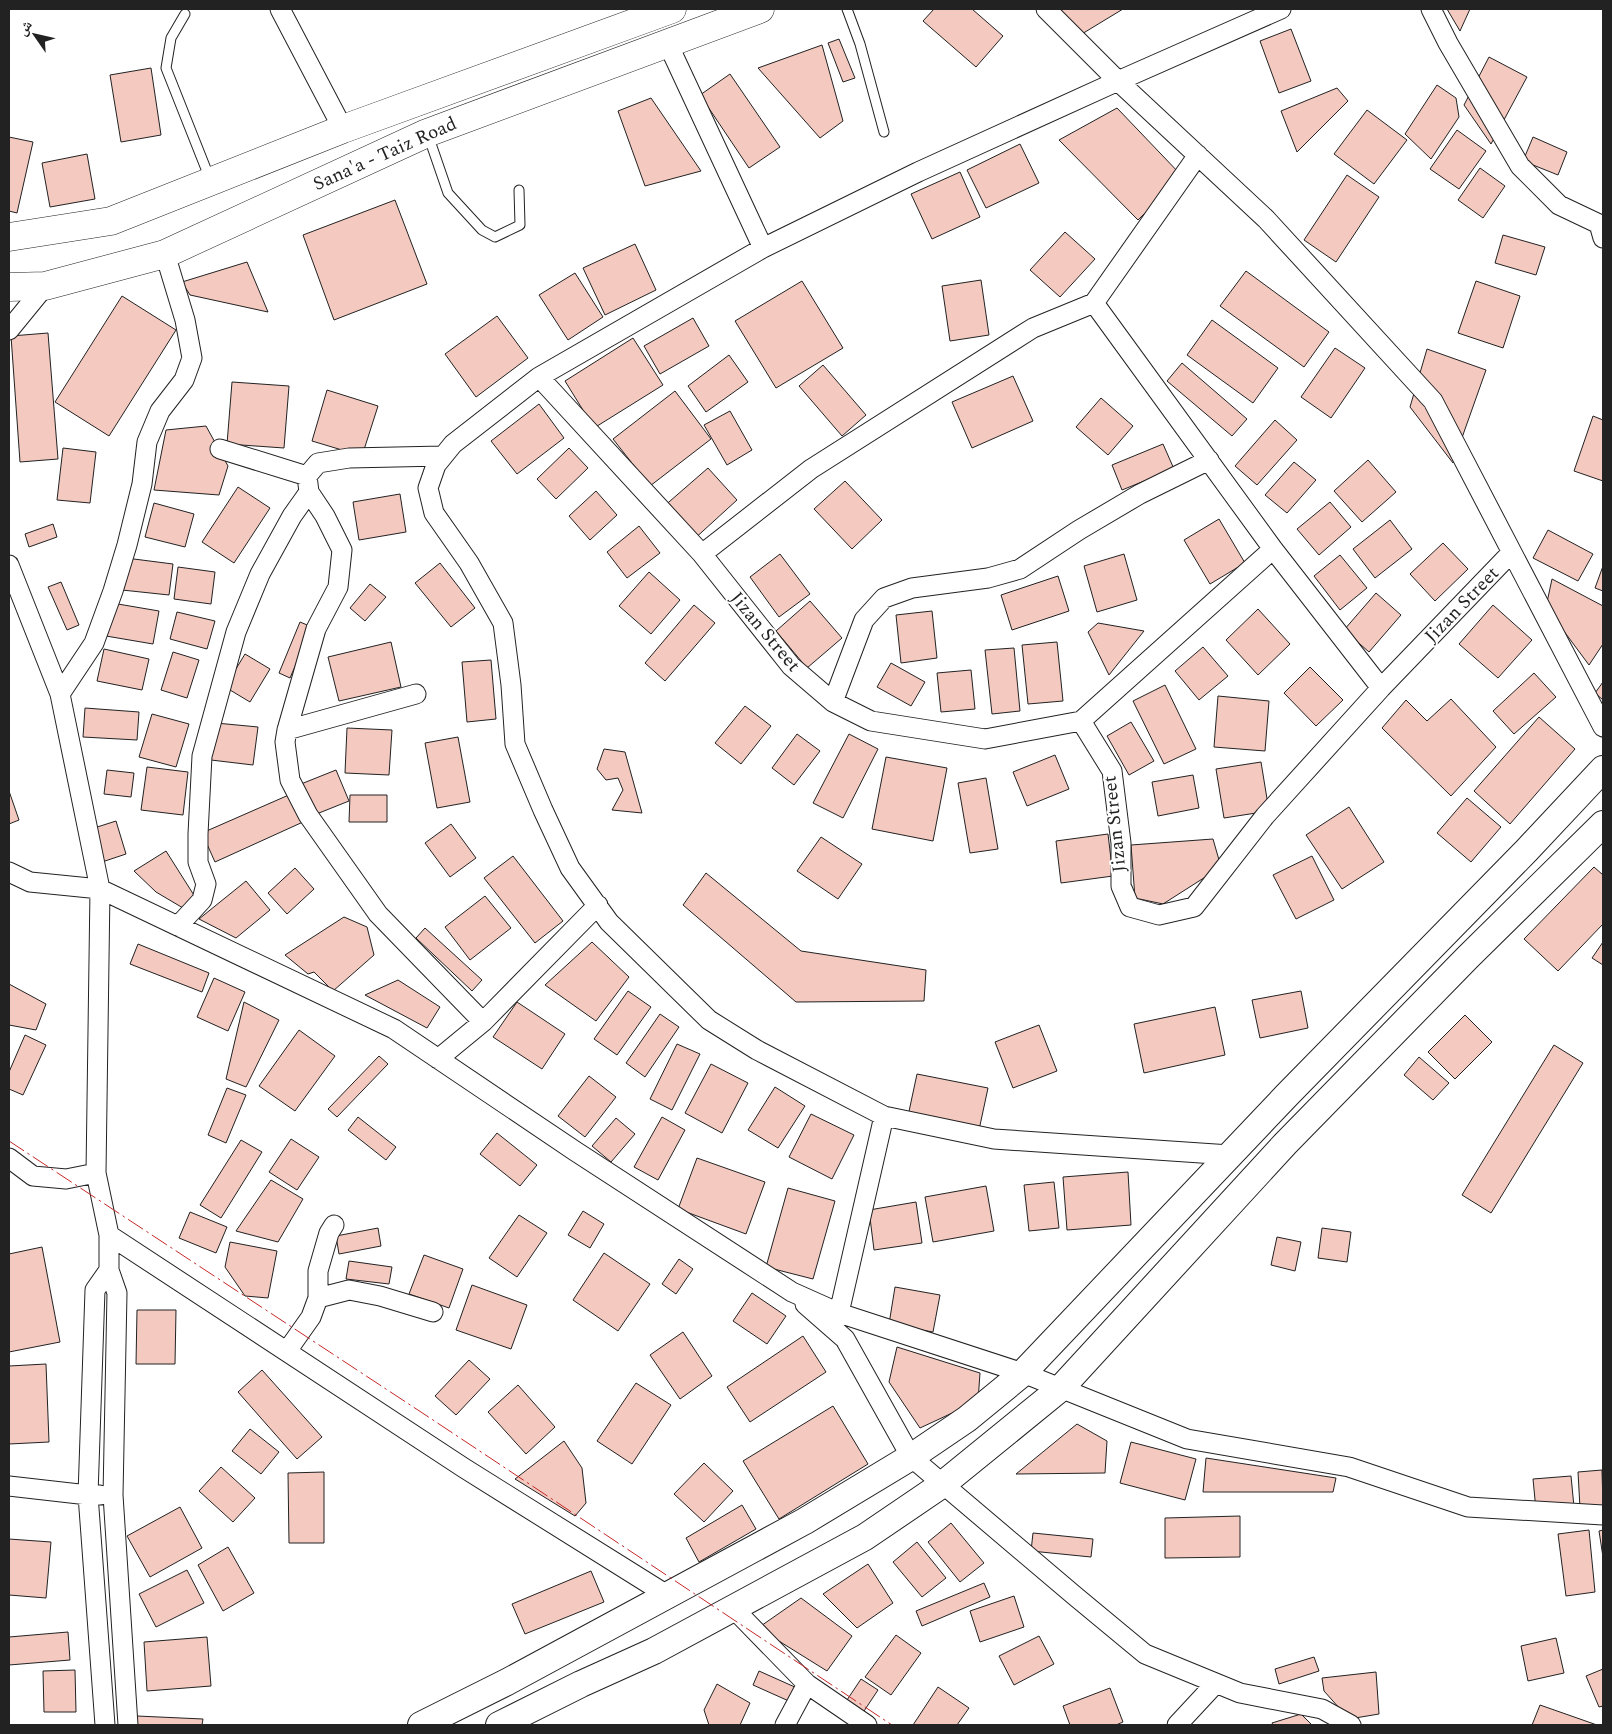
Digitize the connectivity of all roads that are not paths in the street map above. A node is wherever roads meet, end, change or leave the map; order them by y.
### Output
1 (280, 9) edge
2 (672, 9) edge
3 (760, 9) edge
4 (847, 9) edge
5 (1046, 9) edge
6 (1281, 9) edge
7 (1431, 9) edge
8 (186, 14) dead end
9 (668, 44) junction
10 (1118, 80) junction
11 (343, 129) junction
12 (884, 132) dead end
13 (427, 134) junction
14 (1198, 155) junction
15 (211, 182) junction
16 (519, 190) dead end
17 (1602, 227) edge
18 (9, 237) edge
19 (763, 248) junction
20 (165, 254) junction
21 (45, 286) junction
22 (9, 287) edge
23 (1094, 303) junction
24 (9, 330) edge
25 (539, 377) junction
26 (220, 449) dead end
27 (444, 456) junction
28 (1209, 460) junction
29 (308, 484) junction
30 (1273, 549) junction
31 (1511, 553) junction
32 (702, 554) junction
33 (9, 565) edge
34 (1381, 688) junction
35 (60, 694) junction
36 (416, 694) dead end
37 (833, 702) junction
38 (1080, 721) junction
39 (1603, 727) edge
40 (287, 730) junction
41 (1603, 769) edge
42 (1603, 826) edge
43 (9, 872) edge
44 (100, 889) junction
45 (598, 905) junction
46 (178, 926) junction
47 (483, 1022) junction
48 (438, 1059) junction
49 (884, 1116) junction
50 (1230, 1155) junction
51 (9, 1158) edge
52 (96, 1173) junction
53 (334, 1224) dead end
54 (109, 1235) junction
55 (109, 1270) junction
56 (792, 1292) junction
57 (318, 1298) junction
58 (433, 1312) dead end
59 (839, 1313) junction
60 (287, 1351) junction
61 (1023, 1373) junction
62 (1060, 1388) junction
63 (911, 1457) junction
64 (943, 1484) junction
65 (9, 1486) edge
66 (113, 1494) junction
67 (88, 1495) junction
68 (1603, 1515) edge
69 (666, 1595) junction
70 (733, 1608) junction
71 (1216, 1683) junction
72 (807, 1684) junction
73 (105, 1725) edge
74 (128, 1725) edge
75 (421, 1725) edge
76 (499, 1725) edge
77 (785, 1725) edge
78 (866, 1725) edge
79 (1177, 1725) edge
80 (1351, 1725) edge

1 - 11 street
2 - 11 highway, Sana'a - Taiz Road
3 - 9 highway, Sana'a - Taiz Road
4 - 12 lane
5 - 10 street
6 - 10 street
7 - 17 street
8 - 15 lane
9 - 13 highway, Sana'a - Taiz Road
9 - 19 street
10 - 14 street
10 - 19 street
11 - 15 highway, Sana'a - Taiz Road
13 - 16 lane
13 - 20 highway, Sana'a - Taiz Road
14 - 23 street
14 - 31 street
15 - 18 highway, Sana'a - Taiz Road
19 - 25 street
20 - 21 highway, Sana'a - Taiz Road
20 - 35 street
21 - 22 highway, Sana'a - Taiz Road
21 - 24 street
23 - 28 street
23 - 32 street
25 - 27 street
25 - 32 street, Jizan Street
26 - 29 street
27 - 29 street
27 - 45 street
28 - 30 street
28 - 37 street
29 - 40 street
29 - 46 street
30 - 34 street
30 - 38 street
31 - 34 street, Jizan Street
31 - 39 street
32 - 37 street, Jizan Street
33 - 35 street
34 - 38 street, Jizan Street
35 - 44 street
36 - 40 street
37 - 38 street, Jizan Street
40 - 47 street
41 - 50 street
42 - 62 street
43 - 44 street
44 - 46 street
44 - 52 street
45 - 47 street
45 - 49 street
46 - 48 street
47 - 48 street
48 - 56 street
49 - 50 street
49 - 59 street
50 - 61 street
51 - 52 street
52 - 54 street
53 - 57 street
54 - 55 street
54 - 60 street
55 - 66 street
55 - 67 street
56 - 59 street
56 - 63 street
57 - 58 street
57 - 60 street
59 - 61 street
60 - 69 street
61 - 62 street
61 - 63 street
62 - 64 street
62 - 68 street
63 - 64 street
63 - 69 street
64 - 70 street
64 - 71 street
65 - 67 street
66 - 67 street
66 - 74 street
67 - 73 street
69 - 75 street
70 - 72 street
70 - 76 street
71 - 79 street
71 - 80 street
72 - 77 street
72 - 78 street

